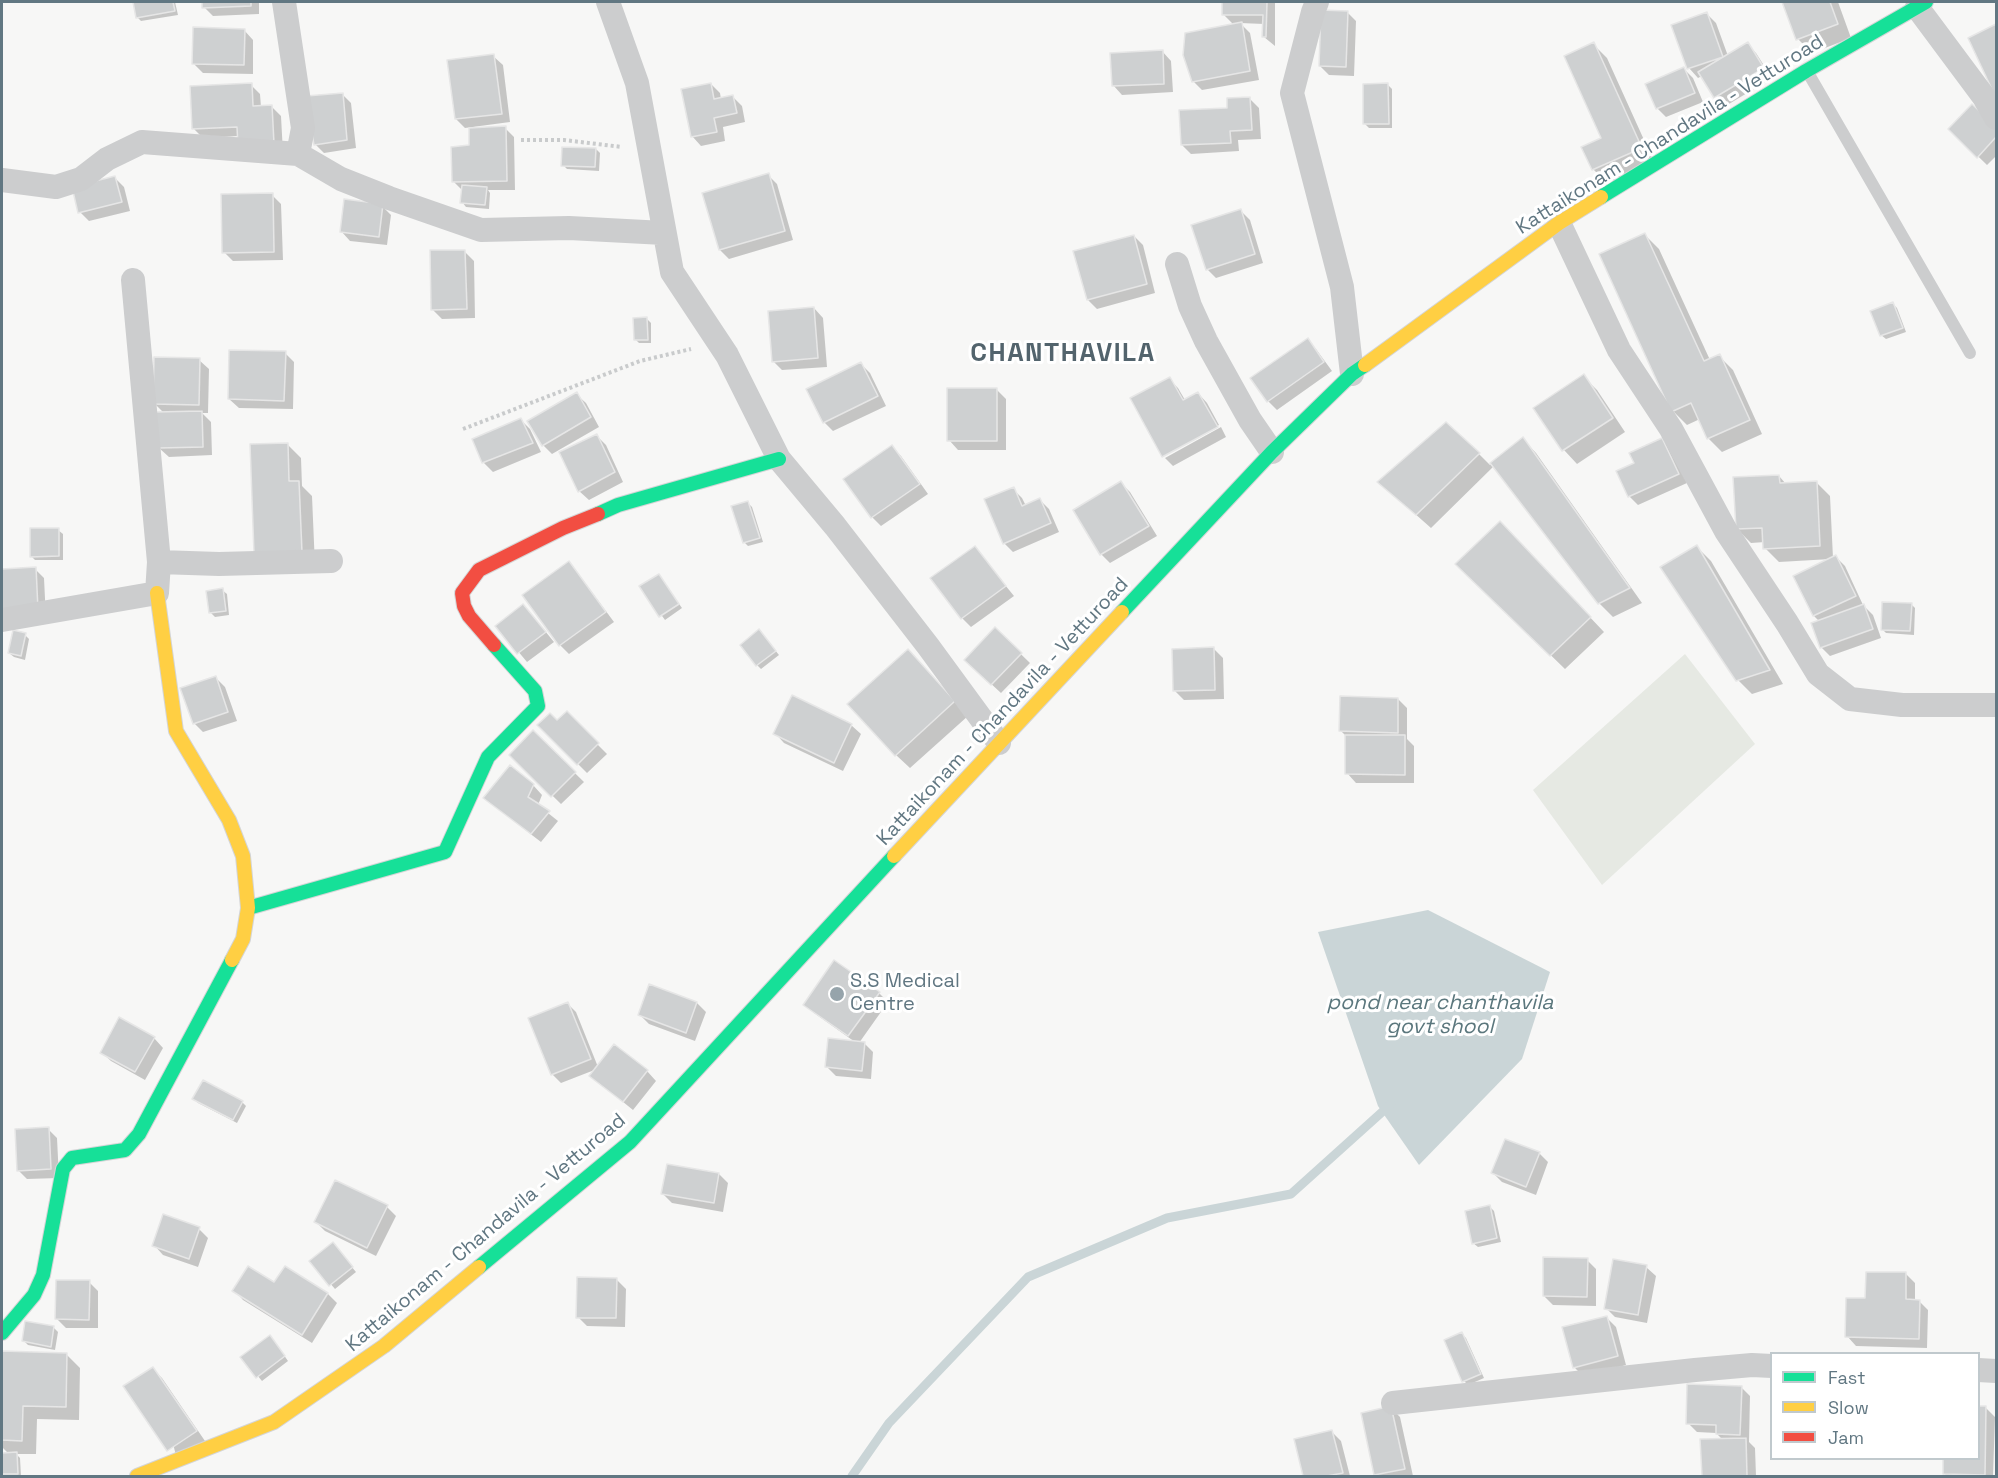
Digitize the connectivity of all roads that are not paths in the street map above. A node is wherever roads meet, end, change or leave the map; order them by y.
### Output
1 (284, 2) edge
2 (608, 2) edge
3 (1317, 2) edge
4 (1921, 4) edge
5 (1888, 12) edge
6 (1806, 71) junction
7 (1996, 118) edge
8 (298, 154) junction
9 (2, 180) edge
10 (1559, 223) junction
11 (664, 233) junction
12 (1177, 264) dead end
13 (133, 280) dead end
14 (1970, 353) dead end
15 (1352, 374) junction
16 (1272, 452) junction
17 (779, 459) junction
18 (331, 561) dead end
19 (159, 562) junction
20 (157, 592) junction
21 (2, 620) edge
22 (1996, 705) edge
23 (999, 743) junction
24 (248, 908) junction
25 (2, 1333) edge
26 (1770, 1366) edge
27 (1980, 1371) edge
28 (1996, 1371) edge
29 (1393, 1403) dead end
30 (137, 1476) edge

1 - 8 street
2 - 11 street
3 - 15 street
4 - 5 main road, Kattaikonam - Chandavila - Vetturoad
4 - 7 street
5 - 6 main road, Kattaikonam - Chandavila - Vetturoad
6 - 10 main road, Kattaikonam - Chandavila - Vetturoad
6 - 14 lane
8 - 9 street
8 - 11 street
10 - 15 main road, Kattaikonam - Chandavila - Vetturoad
10 - 22 street
11 - 17 street
12 - 16 street
13 - 19 street
15 - 16 main road, Kattaikonam - Chandavila - Vetturoad
16 - 23 main road, Kattaikonam - Chandavila - Vetturoad
17 - 23 street
17 - 24 main road
18 - 19 street
19 - 20 street
20 - 21 street
20 - 24 main road
23 - 30 main road, Kattaikonam - Chandavila - Vetturoad
24 - 25 main road
26 - 29 street
27 - 28 street

